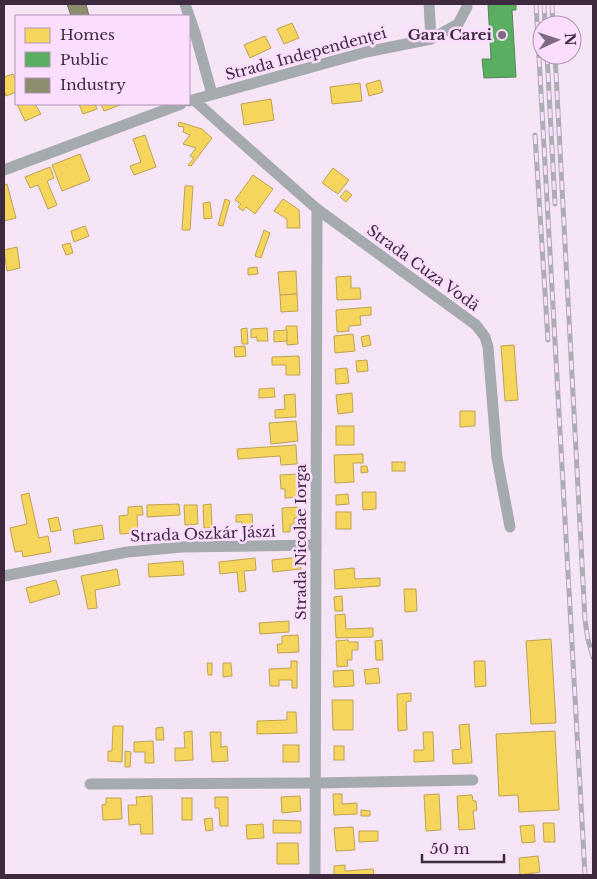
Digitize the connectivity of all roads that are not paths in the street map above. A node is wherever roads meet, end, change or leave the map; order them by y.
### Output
1 (429, 4) edge
2 (467, 5) edge
3 (190, 18) edge
4 (431, 39) junction
5 (212, 94) junction
6 (192, 100) edge
7 (178, 105) edge
8 (4, 170) edge
9 (317, 209) junction
10 (510, 527) dead end
11 (316, 545) junction
12 (4, 576) edge
13 (472, 780) dead end
14 (316, 783) junction
15 (90, 784) dead end
16 (316, 875) edge

1 - 4 street
2 - 4 street, Strada Independenței
3 - 5 street
4 - 5 street, Strada Independenței
5 - 6 street, Strada Independenței
6 - 9 street, Strada Cuza Vodă
7 - 8 street
9 - 10 street, Strada Cuza Vodă
9 - 11 street, Strada Nicolae Iorga
11 - 12 street, Strada Oszkár Jászi
11 - 14 street, Strada Nicolae Iorga
13 - 14 street
14 - 15 street
14 - 16 street, Strada Nicolae Iorga

